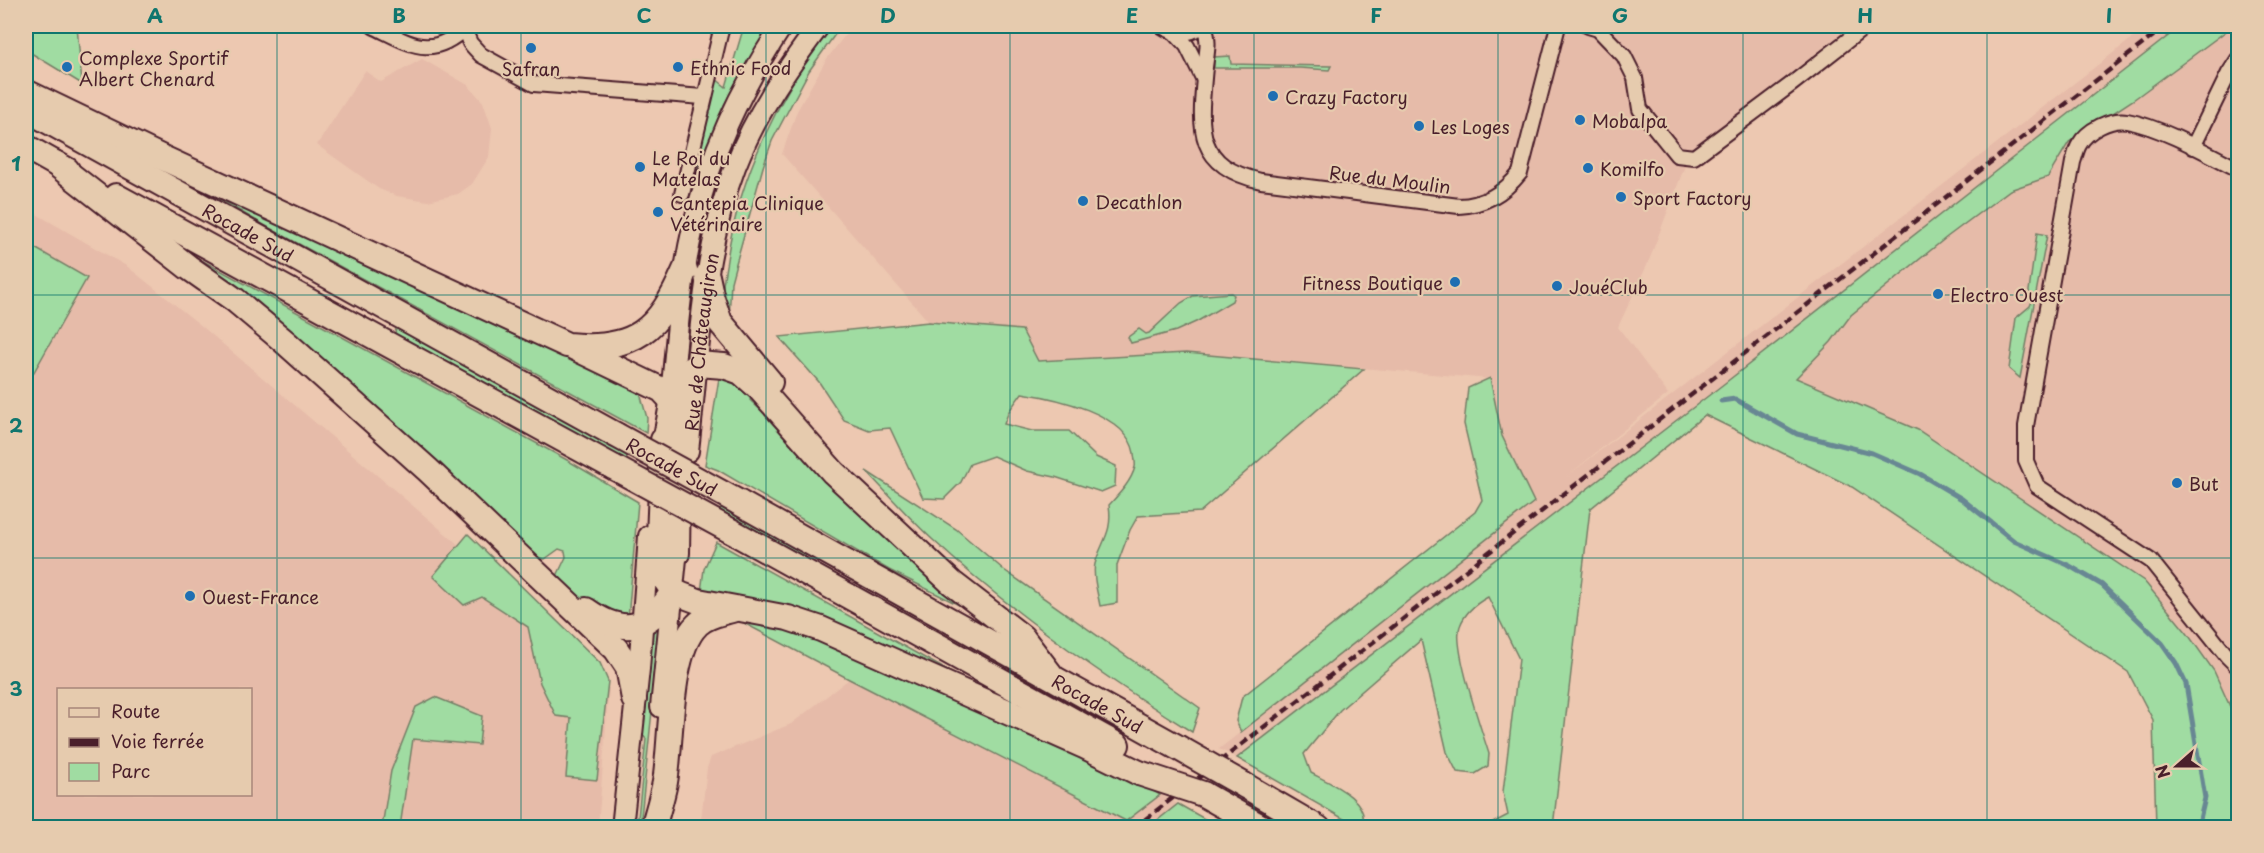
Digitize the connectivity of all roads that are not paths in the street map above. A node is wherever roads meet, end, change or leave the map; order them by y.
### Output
1 (373, 26) edge
2 (722, 26) edge
3 (782, 26) edge
4 (819, 26) edge
5 (1203, 26) edge
6 (1558, 26) edge
7 (1588, 26) edge
8 (1866, 26) edge
9 (466, 27) edge
10 (1168, 29) edge
11 (2238, 59) edge
12 (1204, 80) junction
13 (26, 92) edge
14 (703, 97) junction
15 (26, 109) edge
16 (26, 147) edge
17 (2193, 147) junction
18 (55, 163) junction
19 (2238, 169) edge
20 (682, 194) dead end
21 (696, 273) junction
22 (567, 345) junction
23 (698, 364) junction
24 (671, 398) junction
25 (663, 440) junction
26 (864, 501) junction
27 (677, 553) junction
28 (550, 584) junction
29 (673, 591) junction
30 (737, 608) junction
31 (642, 623) junction
32 (2238, 668) edge
33 (1051, 675) junction
34 (634, 699) junction
35 (1146, 769) junction
36 (622, 828) edge
37 (651, 828) edge
38 (1263, 828) edge
39 (1318, 828) edge

1 - 9 street
2 - 14 street
3 - 21 main road, Rue de Châteaugiron
4 - 21 main road, Rue de Châteaugiron
5 - 10 street
5 - 12 street, Rue du Moulin
6 - 12 street, Rue du Moulin
7 - 8 street
9 - 14 street
10 - 12 street, Rue du Moulin
11 - 17 street
13 - 22 highway
14 - 20 street
15 - 33 highway, Rocade Sud, bridge
16 - 18 highway, Rocade Sud
17 - 19 street
17 - 32 street
18 - 28 highway
18 - 35 highway, Rocade Sud, bridge
21 - 22 highway
21 - 23 main road, Rue de Châteaugiron
21 - 24 main road, Rue de Châteaugiron
21 - 26 highway
22 - 24 highway
23 - 24 highway
23 - 26 highway
23 - 27 main road, Rue de Châteaugiron
24 - 25 main road, Rue de Châteaugiron
24 - 27 highway
25 - 29 highway
25 - 31 main road, Rue de Châteaugiron
26 - 33 highway
27 - 29 main road, Rue de Châteaugiron
28 - 31 highway
28 - 34 highway
29 - 30 highway
29 - 31 highway
29 - 37 main road, Rue de Châteaugiron
30 - 35 highway
30 - 37 highway
31 - 34 main road, Rue de Châteaugiron
33 - 39 highway, Rocade Sud, bridge
34 - 36 main road, Rue de Châteaugiron
35 - 38 highway, Rocade Sud, bridge

